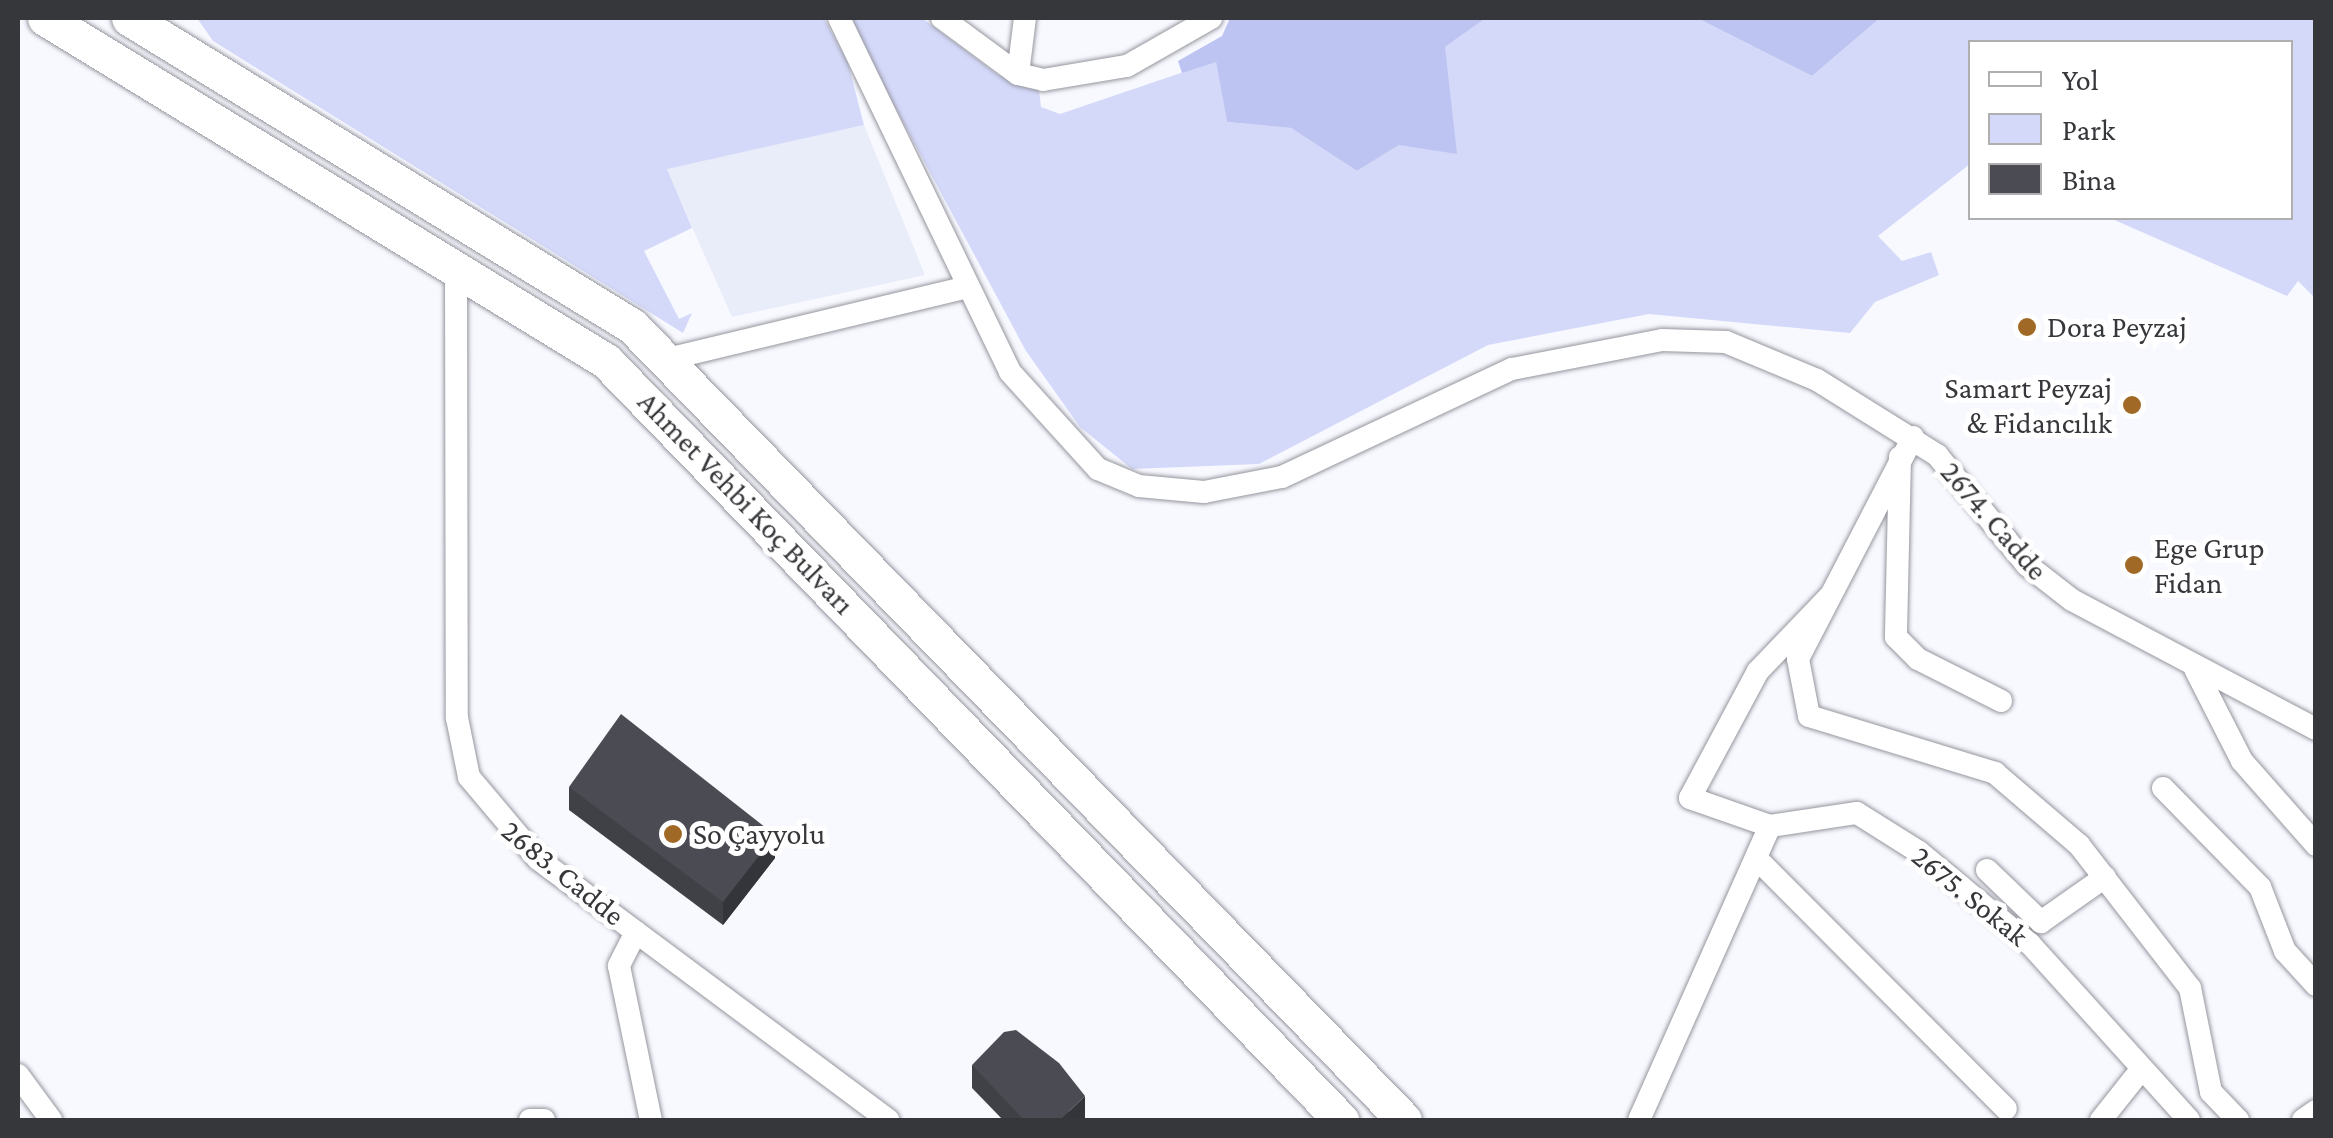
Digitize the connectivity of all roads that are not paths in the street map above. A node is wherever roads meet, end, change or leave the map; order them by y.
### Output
1 (45, 18) edge
2 (128, 18) edge
3 (839, 18) edge
4 (942, 18) edge
5 (1025, 18) edge
6 (1211, 18) edge
7 (1018, 74) junction
8 (456, 267) junction
9 (967, 286) junction
10 (668, 359) junction
11 (1907, 445) junction
12 (1840, 588) junction
13 (2195, 669) junction
14 (2001, 701) dead end
15 (2316, 730) edge
16 (2163, 788) dead end
17 (1770, 826) junction
18 (2316, 845) edge
19 (1758, 860) junction
20 (1987, 870) dead end
21 (2105, 877) junction
22 (636, 932) junction
23 (2316, 985) edge
24 (2140, 1071) junction
25 (18, 1075) edge
26 (2006, 1109) dead end
27 (2316, 1111) edge
28 (52, 1120) edge
29 (530, 1120) edge
30 (544, 1120) edge
31 (651, 1120) edge
32 (888, 1120) edge
33 (1341, 1120) edge
34 (1404, 1120) edge
35 (1639, 1120) edge
36 (2101, 1120) edge
37 (2189, 1120) edge
38 (2238, 1120) edge
39 (2303, 1120) edge

1 - 8 main road, Ahmet Vehbi Koç Bulvarı
2 - 10 main road, Ahmet Vehbi Koç Bulvarı
3 - 9 street, 2674. Cadde
4 - 7 street
5 - 7 street
6 - 7 street
8 - 22 street, 2683. Cadde
8 - 33 main road, Ahmet Vehbi Koç Bulvarı
9 - 10 street
9 - 11 street, 2674. Cadde
10 - 34 main road, Ahmet Vehbi Koç Bulvarı
11 - 12 street
11 - 13 street, 2674. Cadde
11 - 14 street
12 - 17 street, 2675. Sokak
12 - 21 street
13 - 15 street, 2674. Cadde
13 - 18 street
16 - 23 street
17 - 19 street
17 - 24 street, 2675. Sokak
19 - 26 street
19 - 35 street
20 - 21 street
21 - 38 street
22 - 31 street
22 - 32 street, 2683. Cadde
24 - 36 street
24 - 37 street, 2675. Sokak
25 - 28 street
27 - 39 street
29 - 30 street

